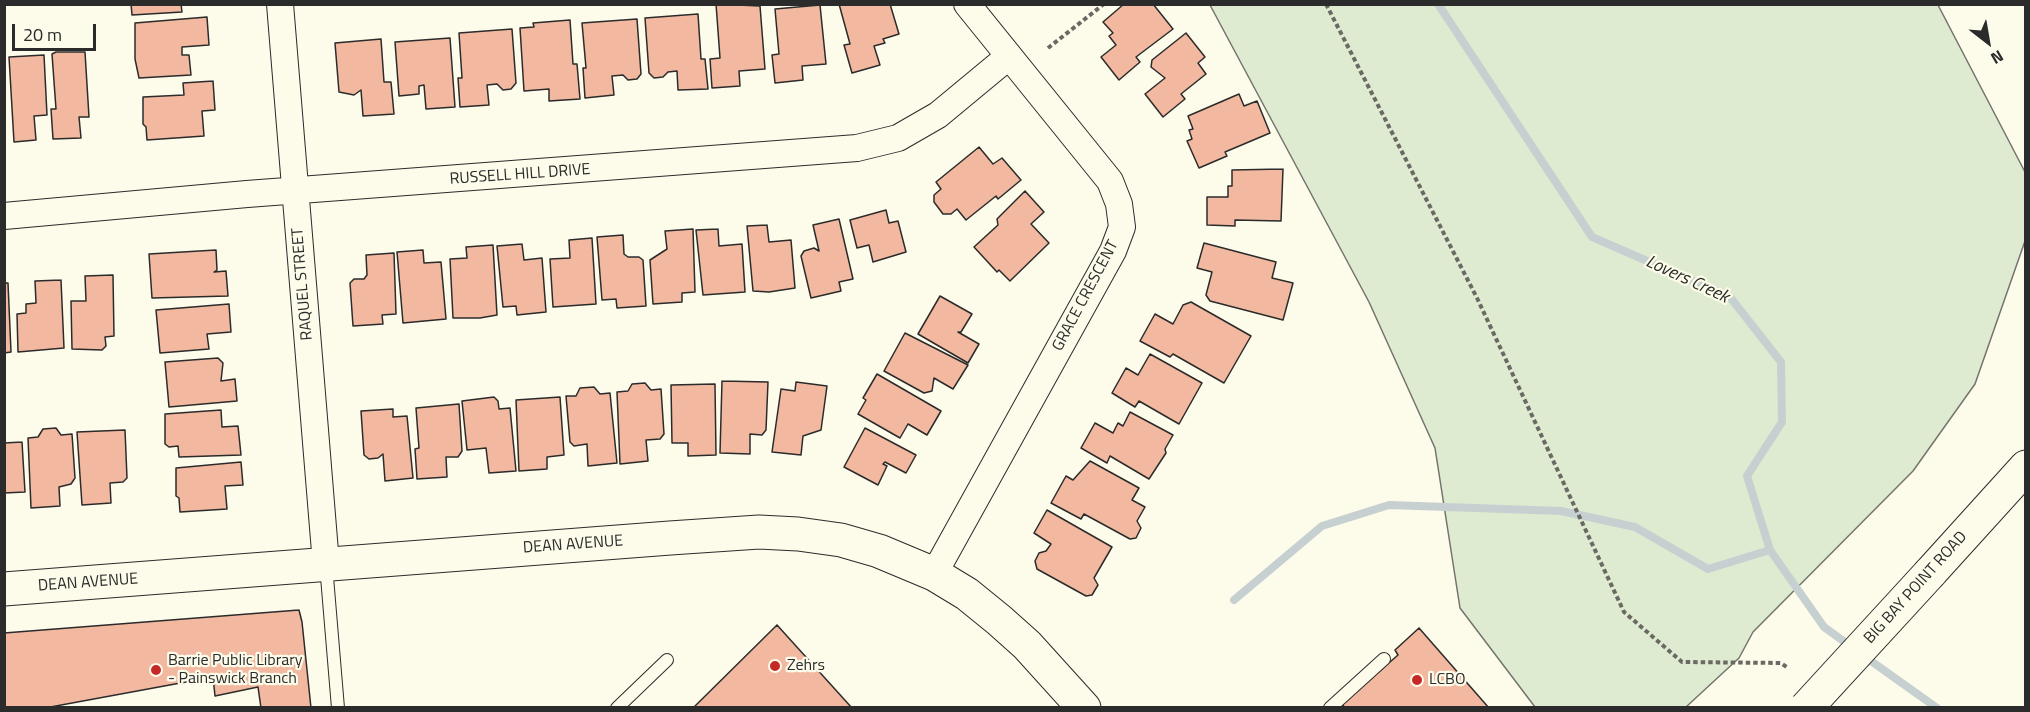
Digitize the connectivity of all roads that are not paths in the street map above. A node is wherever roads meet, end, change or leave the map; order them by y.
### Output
1 (280, 4) edge
2 (967, 4) edge
3 (1008, 57) junction
4 (295, 192) junction
5 (4, 216) edge
6 (2025, 467) edge
7 (326, 564) junction
8 (934, 574) junction
9 (4, 589) edge
10 (1384, 659) dead end
11 (667, 660) dead end
12 (338, 708) edge
13 (617, 708) edge
14 (1084, 708) edge
15 (1330, 708) edge
16 (1806, 708) edge

1 - 4 street, RAQUEL STREET
2 - 3 street, GRACE CRESCENT
3 - 4 street, RUSSELL HILL DRIVE
3 - 8 street, GRACE CRESCENT
4 - 5 street, RUSSELL HILL DRIVE
4 - 7 street, RAQUEL STREET
6 - 16 street, BIG BAY POINT ROAD, bridge
7 - 8 street, DEAN AVENUE
7 - 9 street, DEAN AVENUE
7 - 12 lane
8 - 14 street, DEAN AVENUE
10 - 15 lane
11 - 13 lane

